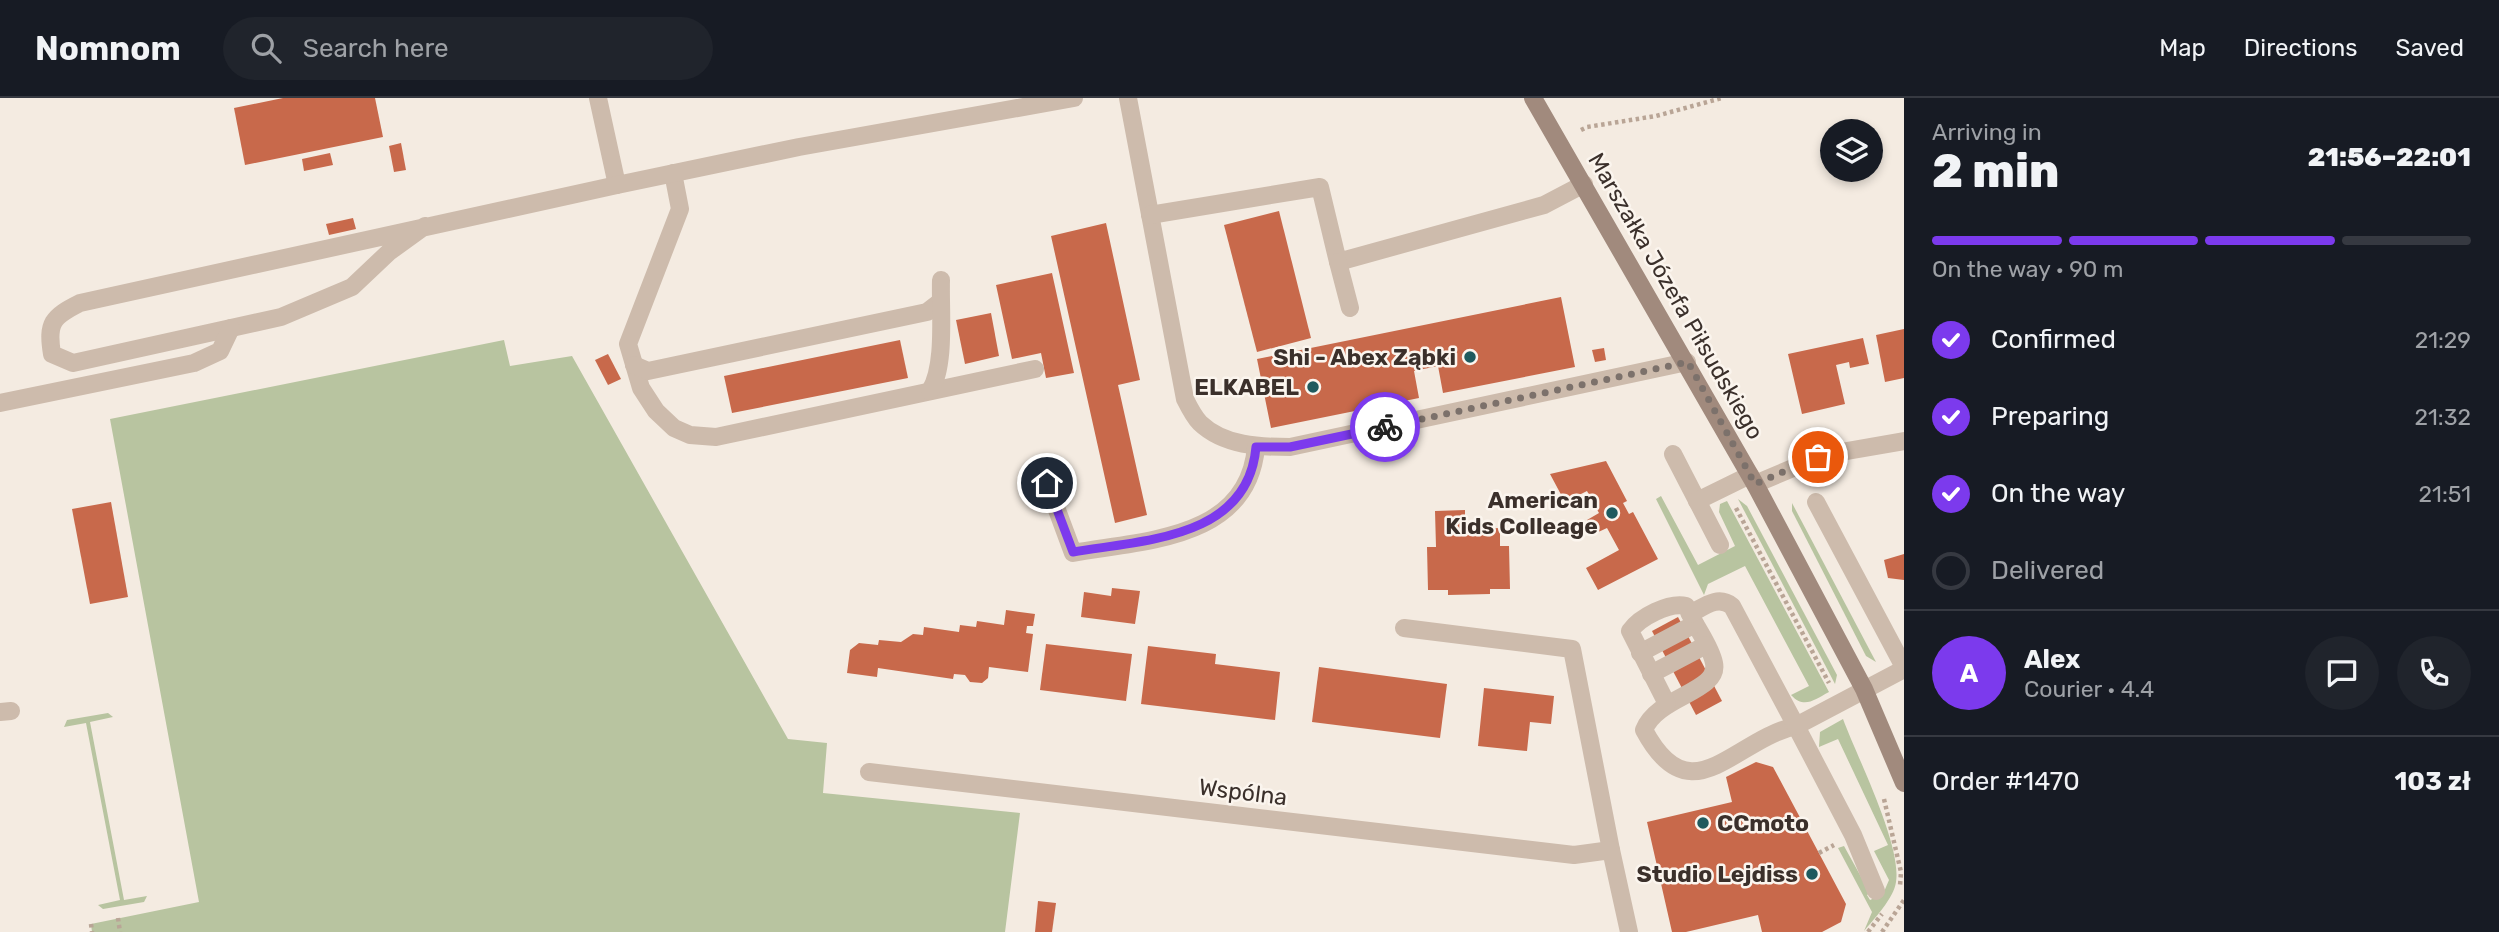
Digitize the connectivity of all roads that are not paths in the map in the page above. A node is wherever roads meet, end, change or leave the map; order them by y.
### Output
1 (598, 98) edge
2 (1074, 98) edge
3 (1129, 98) edge
4 (1535, 99) edge
5 (673, 173) junction
6 (1584, 184) junction
7 (617, 185) junction
8 (1150, 215) junction
9 (425, 226) junction
10 (1338, 262) junction
11 (941, 280) dead end
12 (940, 302) junction
13 (1350, 308) dead end
14 (231, 328) junction
15 (1688, 362) junction
16 (634, 365) junction
17 (1035, 369) dead end
18 (930, 391) junction
19 (0, 403) edge
20 (1904, 441) edge
21 (1256, 447) junction
22 (1673, 454) dead end
23 (1752, 479) junction
24 (1047, 483) dead end
25 (1697, 500) junction
26 (1816, 502) dead end
27 (1720, 545) dead end
28 (1693, 619) junction
29 (1404, 628) dead end
30 (1706, 645) junction
31 (1640, 653) junction
32 (1904, 668) edge
33 (1651, 674) junction
34 (1868, 697) junction
35 (1667, 704) junction
36 (1796, 726) junction
37 (1904, 751) edge
38 (869, 772) dead end
39 (1904, 783) edge
40 (1611, 850) junction
41 (1876, 891) dead end
42 (1629, 932) edge

1 - 7 street
2 - 5 street
3 - 8 street
4 - 6 street, Marszałka Józefa Piłsudskiego
5 - 7 street
5 - 16 street
6 - 10 street
6 - 15 street, Marszałka Józefa Piłsudskiego
7 - 9 street
8 - 10 street
8 - 21 street
9 - 14 street
9 - 14 street
10 - 13 street
11 - 12 street
12 - 16 street
12 - 18 street
14 - 19 street
15 - 21 street
15 - 23 street, Marszałka Józefa Piłsudskiego
16 - 18 street
17 - 18 street
20 - 23 street
21 - 24 street
22 - 25 street
23 - 25 street
23 - 34 street, Marszałka Józefa Piłsudskiego
25 - 27 street
26 - 32 street
28 - 30 street
28 - 31 street
28 - 31 street
28 - 36 street
29 - 40 street
30 - 33 street
30 - 35 street
31 - 33 street
32 - 34 street
33 - 35 street
34 - 36 street
34 - 37 street, Marszałka Józefa Piłsudskiego
34 - 39 street, Marszałka Józefa Piłsudskiego
35 - 36 street
36 - 41 street
38 - 40 street, Wspólna
40 - 42 street

